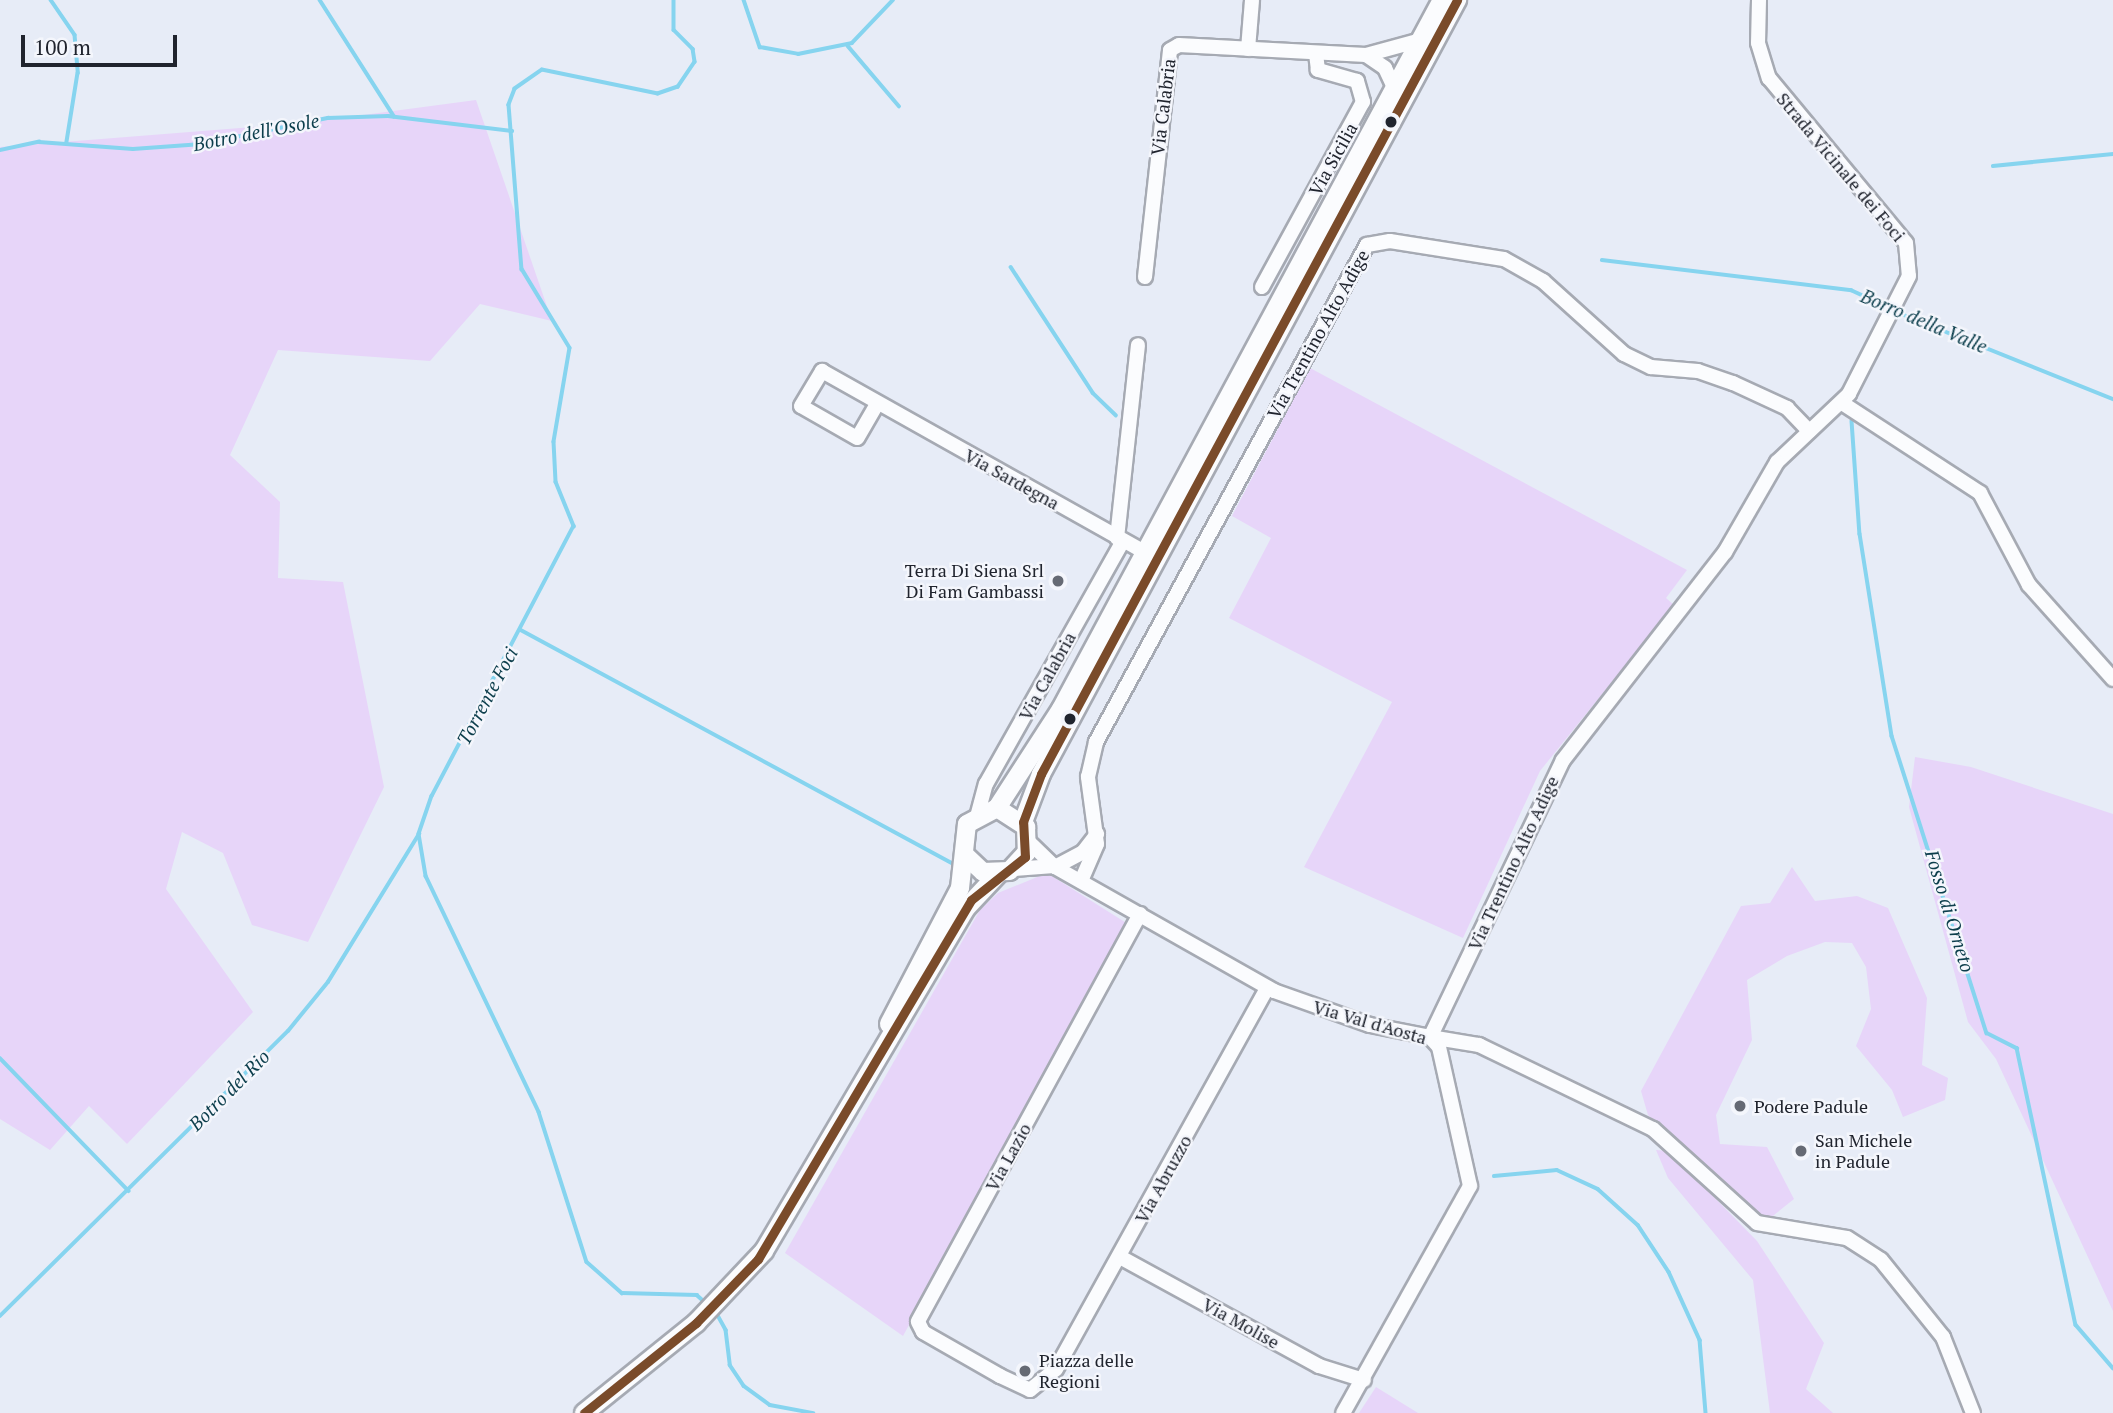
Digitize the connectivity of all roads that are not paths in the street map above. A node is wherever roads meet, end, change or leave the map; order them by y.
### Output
1 (1252, 0) edge
2 (1442, 0) edge
3 (1457, 0) edge
4 (1759, 0) edge
5 (1421, 40) junction
6 (1248, 49) junction
7 (1316, 53) junction
8 (1366, 55) junction
9 (1395, 89) junction
10 (1145, 277) dead end
11 (1262, 287) dead end
12 (1138, 345) dead end
13 (1842, 403) junction
14 (877, 404) junction
15 (1809, 431) junction
16 (1120, 540) junction
17 (1146, 553) junction
18 (2113, 679) edge
19 (997, 808) junction
20 (978, 813) junction
21 (1023, 822) junction
22 (1029, 842) junction
23 (965, 855) junction
24 (1087, 856) junction
25 (1055, 867) junction
26 (1006, 871) junction
27 (1077, 879) junction
28 (1103, 893) junction
29 (1140, 914) junction
30 (1267, 988) junction
31 (1430, 1037) junction
32 (802, 1192) junction
33 (1120, 1257) junction
34 (1056, 1369) joint
35 (1364, 1380) junction
36 (584, 1413) edge
37 (1343, 1413) edge
38 (1973, 1413) edge

1 - 6 street
2 - 5 main road
3 - 21 main road
4 - 13 street, Strada Vicinale dei Foci
5 - 8 street, Via Calabria
5 - 9 main road
6 - 7 street, Via Calabria
6 - 10 street, Via Calabria
7 - 8 street, Via Calabria
7 - 11 street, Via Sicilia
8 - 9 street
9 - 17 main road
12 - 16 street, Via Calabria
13 - 15 street, Via Trentino Alto Adige
13 - 18 street
14 - 14 street, Via Sardegna
14 - 16 street, Via Sardegna
15 - 24 street, Via Trentino Alto Adige
15 - 31 street, Via Trentino Alto Adige
16 - 17 street, Via Sardegna
16 - 20 street, Via Calabria
17 - 19 main road
19 - 20 main road
19 - 21 main road
20 - 23 main road
21 - 22 main road
22 - 25 street, Via Val d'Aosta
22 - 26 main road
23 - 26 main road
23 - 32 main road
24 - 25 street, Via Trentino Alto Adige
24 - 27 street, Via Trentino Alto Adige
24 - 28 street
25 - 26 street
25 - 27 street, Via Val d'Aosta
26 - 32 main road
27 - 28 street, Via Val d'Aosta
28 - 29 street, Via Val d'Aosta
29 - 30 street, Via Val d'Aosta
29 - 34 street, Via Lazio
30 - 31 street, Via Val d'Aosta
30 - 33 street, Via Abruzzo
31 - 35 street, Via Val d'Aosta
31 - 38 street
32 - 36 main road
33 - 34 street, Via Abruzzo
33 - 35 street, Via Molise
35 - 37 street, Via Val d'Aosta

